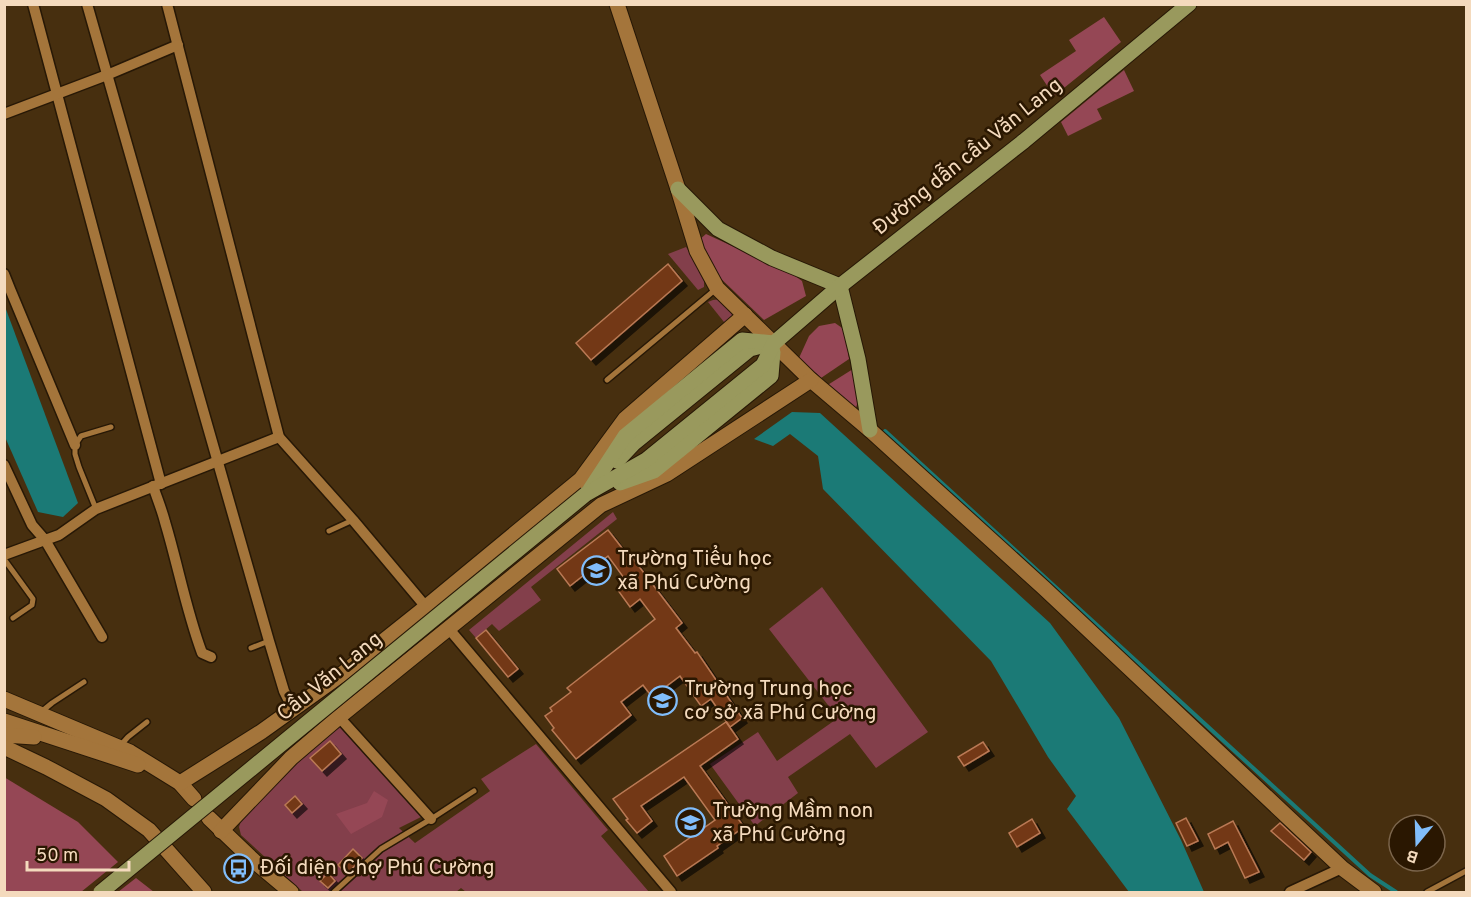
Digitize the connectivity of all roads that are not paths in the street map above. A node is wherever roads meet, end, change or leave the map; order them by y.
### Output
1 (33, 4) edge
2 (87, 4) edge
3 (167, 4) edge
4 (616, 4) edge
5 (1189, 4) edge
6 (178, 45) junction
7 (107, 75) junction
8 (57, 93) junction
9 (4, 114) edge
10 (678, 189) junction
11 (4, 274) edge
12 (840, 286) junction
13 (717, 288) junction
14 (745, 315) junction
15 (774, 343) junction
16 (607, 380) dead end
17 (811, 380) junction
18 (111, 427) dead end
19 (870, 430) junction
20 (279, 437) junction
21 (75, 445) junction
22 (218, 461) junction
23 (4, 465) edge
24 (157, 485) junction
25 (586, 494) junction
26 (96, 509) junction
27 (353, 520) junction
28 (328, 531) dead end
29 (45, 540) junction
30 (4, 557) edge
31 (426, 607) junction
32 (13, 618) dead end
33 (449, 629) junction
34 (102, 637) dead end
35 (269, 641) junction
36 (251, 648) dead end
37 (211, 657) dead end
38 (84, 682) dead end
39 (4, 699) edge
40 (293, 709) junction
41 (38, 714) junction
42 (339, 717) junction
43 (4, 721) edge
44 (147, 722) dead end
45 (4, 735) edge
46 (55, 738) junction
47 (4, 747) edge
48 (119, 748) junction
49 (166, 774) junction
50 (180, 783) junction
51 (474, 791) dead end
52 (194, 799) dead end
53 (209, 818) dead end
54 (431, 819) junction
55 (221, 831) junction
56 (1342, 868) junction
57 (1467, 871) edge
58 (274, 879) junction
59 (101, 892) edge
60 (204, 892) edge
61 (285, 892) edge
62 (291, 892) edge
63 (334, 892) edge
64 (671, 892) edge
65 (1292, 892) edge
66 (1374, 892) edge
67 (1427, 892) edge

1 - 8 street
2 - 7 street
3 - 6 street
4 - 10 main road
5 - 12 main road, Đường dẫn cầu Văn Lang
6 - 7 street
6 - 20 street
7 - 8 street
7 - 22 street
8 - 9 street
8 - 24 street
10 - 12 main road
10 - 13 main road
11 - 21 street
12 - 15 main road, Đường dẫn cầu Văn Lang
12 - 19 main road
13 - 14 main road
13 - 16 lane
14 - 15 main road
14 - 31 main road
15 - 17 main road
15 - 25 main road
15 - 25 main road
17 - 19 main road
17 - 33 main road
18 - 21 lane
19 - 56 main road
20 - 22 street
20 - 27 street
21 - 26 lane
22 - 24 street
22 - 35 street
23 - 29 street
24 - 26 street
24 - 37 street
25 - 59 main road, Cầu Văn Lang, bridge
26 - 29 street
27 - 28 lane
27 - 31 street
29 - 30 street
29 - 34 street
30 - 32 lane
31 - 40 main road
33 - 42 main road
33 - 64 street
35 - 36 lane
35 - 40 street
38 - 41 lane
39 - 41 main road
40 - 50 main road
41 - 48 main road
42 - 54 street
42 - 55 main road
43 - 46 main road
44 - 48 lane
45 - 46 main road
46 - 49 main road
47 - 60 main road
48 - 49 main road
49 - 50 main road
50 - 52 main road
51 - 54 lane
53 - 55 main road
54 - 63 lane
55 - 58 main road
56 - 65 street
56 - 66 main road
57 - 67 lane
58 - 61 main road
58 - 62 main road

